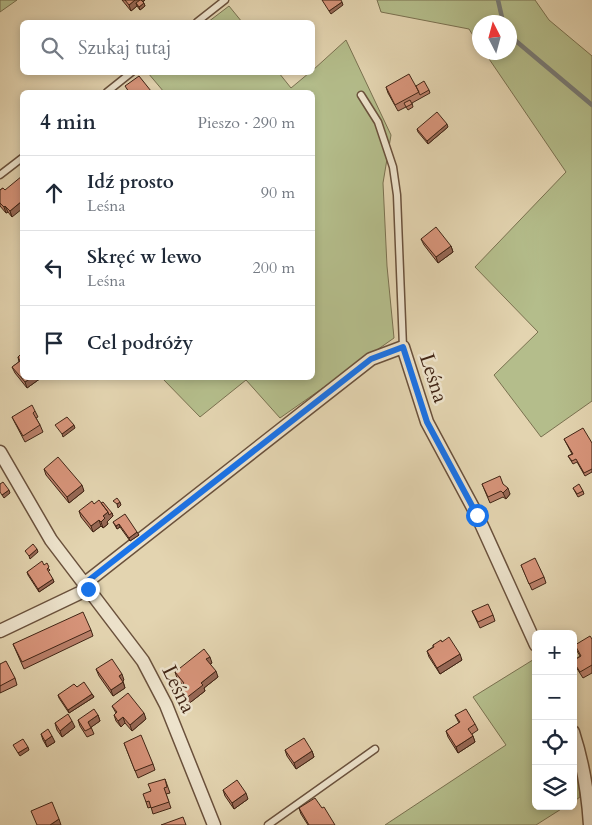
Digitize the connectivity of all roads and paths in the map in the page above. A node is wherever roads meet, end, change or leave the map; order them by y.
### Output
1 (226, 0) edge
2 (199, 20) edge
3 (128, 75) edge
4 (110, 90) edge
5 (362, 95) dead end
6 (20, 160) edge
7 (0, 175) edge
8 (403, 347) junction
9 (0, 452) edge
10 (86, 587) junction
11 (0, 631) edge
12 (532, 637) edge
13 (577, 744) edge
14 (374, 749) dead end
15 (214, 825) edge
16 (268, 825) edge
17 (590, 825) edge

1 - 2 lane
3 - 4 lane
5 - 8 lane
6 - 7 lane
8 - 10 street, Leśna
8 - 12 street, Leśna
9 - 10 street, Leśna
10 - 11 street
10 - 15 street, Leśna
13 - 17 street
14 - 16 lane

